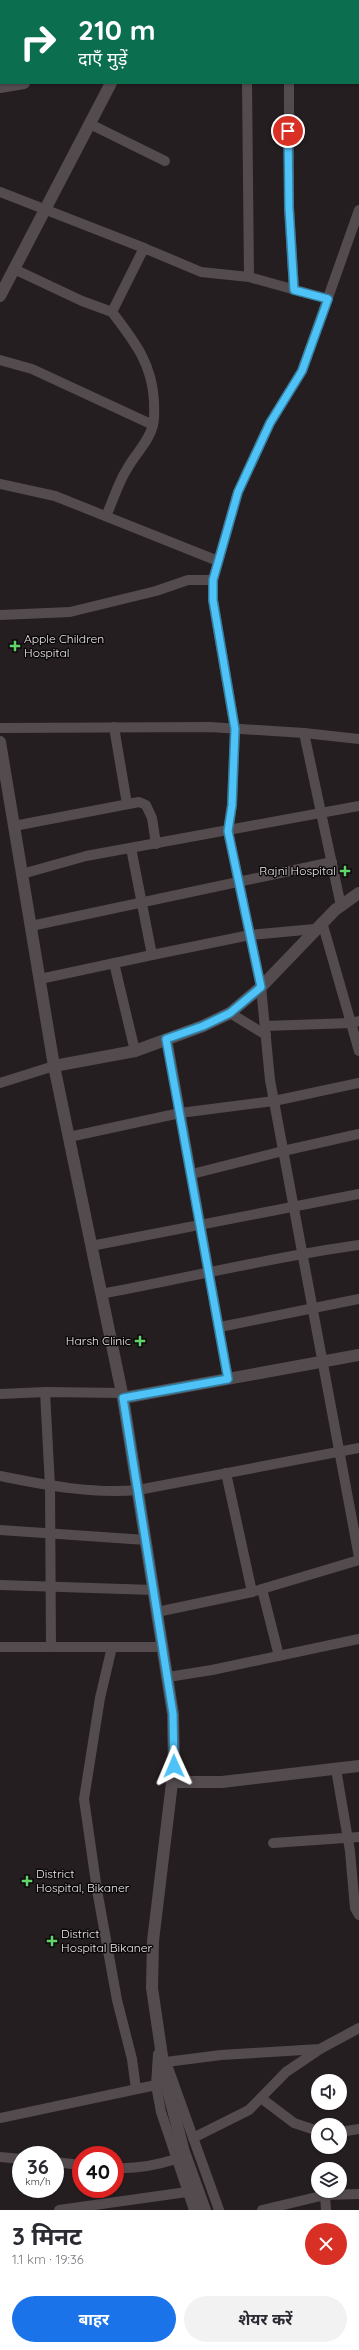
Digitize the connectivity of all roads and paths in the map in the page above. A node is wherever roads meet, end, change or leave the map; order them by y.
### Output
1 (19, 84) edge
2 (110, 84) edge
3 (247, 84) edge
4 (289, 84) edge
5 (0, 88) edge
6 (90, 124) junction
7 (165, 162) dead end
8 (0, 192) edge
9 (44, 209) junction
10 (359, 210) edge
11 (144, 248) junction
12 (14, 269) junction
13 (249, 277) junction
14 (294, 290) junction
15 (0, 296) edge
16 (328, 299) junction
17 (112, 312) junction
18 (0, 360) edge
19 (153, 425) junction
20 (0, 484) edge
21 (106, 516) junction
22 (218, 562) junction
23 (213, 580) junction
24 (0, 615) edge
25 (0, 728) edge
26 (114, 728) junction
27 (235, 729) junction
28 (304, 733) junction
29 (359, 739) edge
30 (0, 742) edge
31 (127, 804) junction
32 (359, 806) edge
33 (320, 811) junction
34 (14, 826) junction
35 (228, 831) junction
36 (156, 844) junction
37 (132, 848) junction
38 (332, 862) junction
39 (22, 874) junction
40 (240, 882) junction
41 (359, 894) edge
42 (141, 902) junction
43 (341, 906) junction
44 (31, 926) junction
45 (319, 926) junction
46 (250, 935) junction
47 (152, 955) junction
48 (114, 963) junction
49 (40, 979) junction
50 (261, 987) junction
51 (230, 1013) junction
52 (355, 1022) edge
53 (265, 1031) junction
54 (166, 1039) junction
55 (135, 1051) junction
56 (359, 1051) edge
57 (54, 1066) junction
58 (0, 1083) edge
59 (359, 1083) edge
60 (274, 1101) junction
61 (180, 1113) junction
62 (359, 1134) edge
63 (68, 1137) junction
64 (283, 1151) junction
65 (192, 1174) junction
66 (359, 1194) edge
67 (293, 1206) junction
68 (201, 1223) junction
69 (359, 1245) edge
70 (91, 1246) junction
71 (301, 1253) junction
72 (210, 1273) junction
73 (101, 1294) junction
74 (359, 1299) edge
75 (312, 1307) junction
76 (220, 1327) junction
77 (359, 1355) edge
78 (323, 1362) junction
79 (228, 1379) junction
80 (45, 1392) junction
81 (0, 1394) edge
82 (123, 1396) junction
83 (359, 1448) edge
84 (339, 1452) junction
85 (226, 1473) junction
86 (0, 1476) edge
87 (50, 1486) junction
88 (138, 1490) junction
89 (0, 1530) edge
90 (51, 1535) junction
91 (146, 1540) junction
92 (359, 1558) edge
93 (0, 1585) edge
94 (52, 1586) junction
95 (154, 1590) junction
96 (257, 1590) junction
97 (157, 1612) junction
98 (359, 1639) edge
99 (0, 1647) edge
100 (51, 1647) junction
101 (112, 1647) junction
102 (163, 1648) junction
103 (279, 1656) junction
104 (168, 1677) junction
105 (359, 1766) edge
106 (336, 1769) junction
107 (172, 1782) junction
108 (359, 1837) edge
109 (348, 1838) junction
110 (273, 1843) dead end
111 (359, 1915) edge
112 (359, 2028) edge
113 (159, 2043) junction
114 (320, 2049) junction
115 (166, 2062) junction
116 (156, 2084) junction
117 (136, 2089) junction
118 (261, 2098) junction
119 (0, 2118) edge
120 (311, 2129) edge
121 (359, 2129) edge
122 (347, 2131) edge
123 (193, 2138) junction
124 (180, 2155) junction
125 (0, 2157) edge
126 (12, 2158) edge
127 (124, 2168) edge
128 (187, 2192) junction
129 (347, 2194) edge
130 (359, 2194) edge
131 (312, 2198) edge
132 (325, 2198) edge
133 (59, 2210) edge
134 (194, 2210) edge
135 (205, 2210) edge
136 (219, 2210) edge
137 (262, 2210) edge
138 (326, 2210) edge

1 - 5 street
2 - 6 street
3 - 13 street
4 - 14 street
6 - 7 street
6 - 9 street
8 - 9 street
9 - 11 street
9 - 12 street
10 - 16 street
11 - 13 street
11 - 17 street
12 - 15 street
12 - 17 street
13 - 14 street
14 - 16 street
16 - 22 street
17 - 19 street
18 - 19 street
19 - 21 street
20 - 21 street
21 - 22 street
22 - 23 street
23 - 24 street
23 - 27 street
25 - 26 street
26 - 27 street
26 - 31 street
27 - 28 street
27 - 35 street
28 - 29 street
28 - 33 street
30 - 34 street
31 - 34 street
31 - 36 street
32 - 33 street
33 - 35 street
33 - 38 street
34 - 39 street
35 - 36 street
35 - 40 street
36 - 37 street
37 - 39 street
37 - 42 street
38 - 40 street
38 - 43 street
39 - 44 street
40 - 42 street
40 - 46 street
41 - 43 street
42 - 44 street
42 - 47 street
43 - 45 street
44 - 49 street
45 - 46 street
45 - 50 street
45 - 52 street
46 - 47 street
46 - 50 street
47 - 48 street
48 - 49 street
48 - 55 street
49 - 57 street
50 - 51 street
50 - 53 street
51 - 53 street
51 - 54 street
52 - 53 street
52 - 56 street
53 - 60 street
54 - 55 street
54 - 61 street
55 - 57 street
57 - 58 street
57 - 63 street
59 - 60 street
60 - 61 street
60 - 64 street
61 - 63 street
61 - 65 street
62 - 64 street
63 - 70 street
64 - 65 street
64 - 67 street
65 - 68 street
66 - 67 street
67 - 68 street
67 - 71 street
68 - 70 street
68 - 72 street
69 - 71 street
70 - 73 street
71 - 72 street
71 - 75 street
72 - 73 street
72 - 76 street
73 - 82 street
74 - 75 street
75 - 76 street
75 - 78 street
76 - 79 street
77 - 78 street
78 - 79 street
78 - 84 street
79 - 82 street
80 - 81 street
80 - 82 street
80 - 87 street
82 - 88 street
83 - 84 street
84 - 85 street
84 - 92 street
85 - 88 street
85 - 96 street
86 - 87 street
87 - 88 street
87 - 90 street
88 - 91 street
89 - 90 street
90 - 91 street
90 - 94 street
91 - 95 street
92 - 96 street
93 - 94 street
94 - 95 street
94 - 100 street
95 - 97 street
96 - 97 street
96 - 103 street
97 - 102 street
98 - 103 street
99 - 100 street
100 - 101 street
101 - 102 street
101 - 117 street
102 - 104 street
103 - 104 street
104 - 107 street
105 - 106 street
106 - 107 street
106 - 109 street
107 - 113 street
108 - 109 street
109 - 110 street
109 - 111 street
112 - 114 street
113 - 115 street
113 - 116 street
113 - 124 street
114 - 115 street
114 - 118 street
115 - 123 street
116 - 117 street
116 - 124 street
117 - 119 street
118 - 120 street
118 - 123 street
121 - 122 street
123 - 136 street
124 - 127 street
124 - 128 street
124 - 135 street
125 - 126 street
128 - 133 street
128 - 134 street
129 - 130 street
131 - 137 street
132 - 138 street

